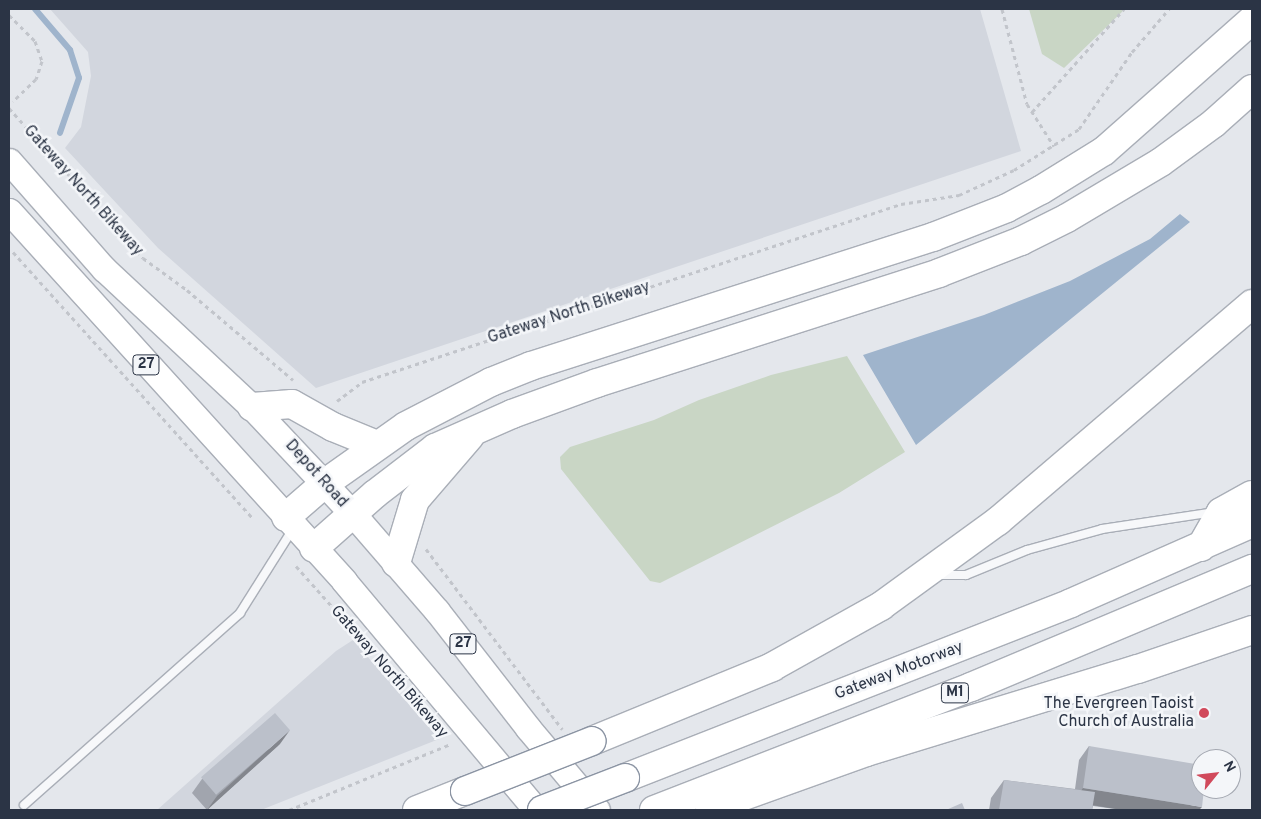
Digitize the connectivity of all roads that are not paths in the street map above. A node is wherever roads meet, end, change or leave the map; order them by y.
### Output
1 (1252, 20) edge
2 (1252, 89) edge
3 (9, 161) edge
4 (9, 211) edge
5 (1252, 304) edge
6 (252, 407) junction
7 (471, 435) junction
8 (377, 445) junction
9 (324, 484) junction
10 (1252, 495) edge
11 (1221, 512) junction
12 (353, 514) junction
13 (290, 521) junction
14 (1252, 523) edge
15 (1201, 547) junction
16 (314, 548) junction
17 (396, 563) junction
18 (1252, 569) edge
19 (929, 574) junction
20 (1252, 630) edge
21 (24, 805) dead end
22 (416, 810) edge
23 (536, 810) edge
24 (542, 810) edge
25 (597, 810) edge
26 (654, 810) edge
27 (703, 810) edge

1 - 8 highway
2 - 7 highway
3 - 6 main road, Depot Road / 27
4 - 13 main road, 27
5 - 19 highway
6 - 8 highway
6 - 9 main road, Depot Road / 27
7 - 12 highway
7 - 17 highway
8 - 9 highway
9 - 12 main road, Depot Road / 27
9 - 13 highway
10 - 11 highway
11 - 15 highway
11 - 19 lane
12 - 16 highway
12 - 17 main road, Depot Road / 27
13 - 16 main road, 27
13 - 21 lane
14 - 15 highway, Gateway Motorway
15 - 24 highway, Gateway Motorway, bridge
16 - 23 main road, 27
17 - 25 main road, Depot Road / 27
18 - 26 highway, M1
19 - 22 highway, bridge
20 - 27 highway

